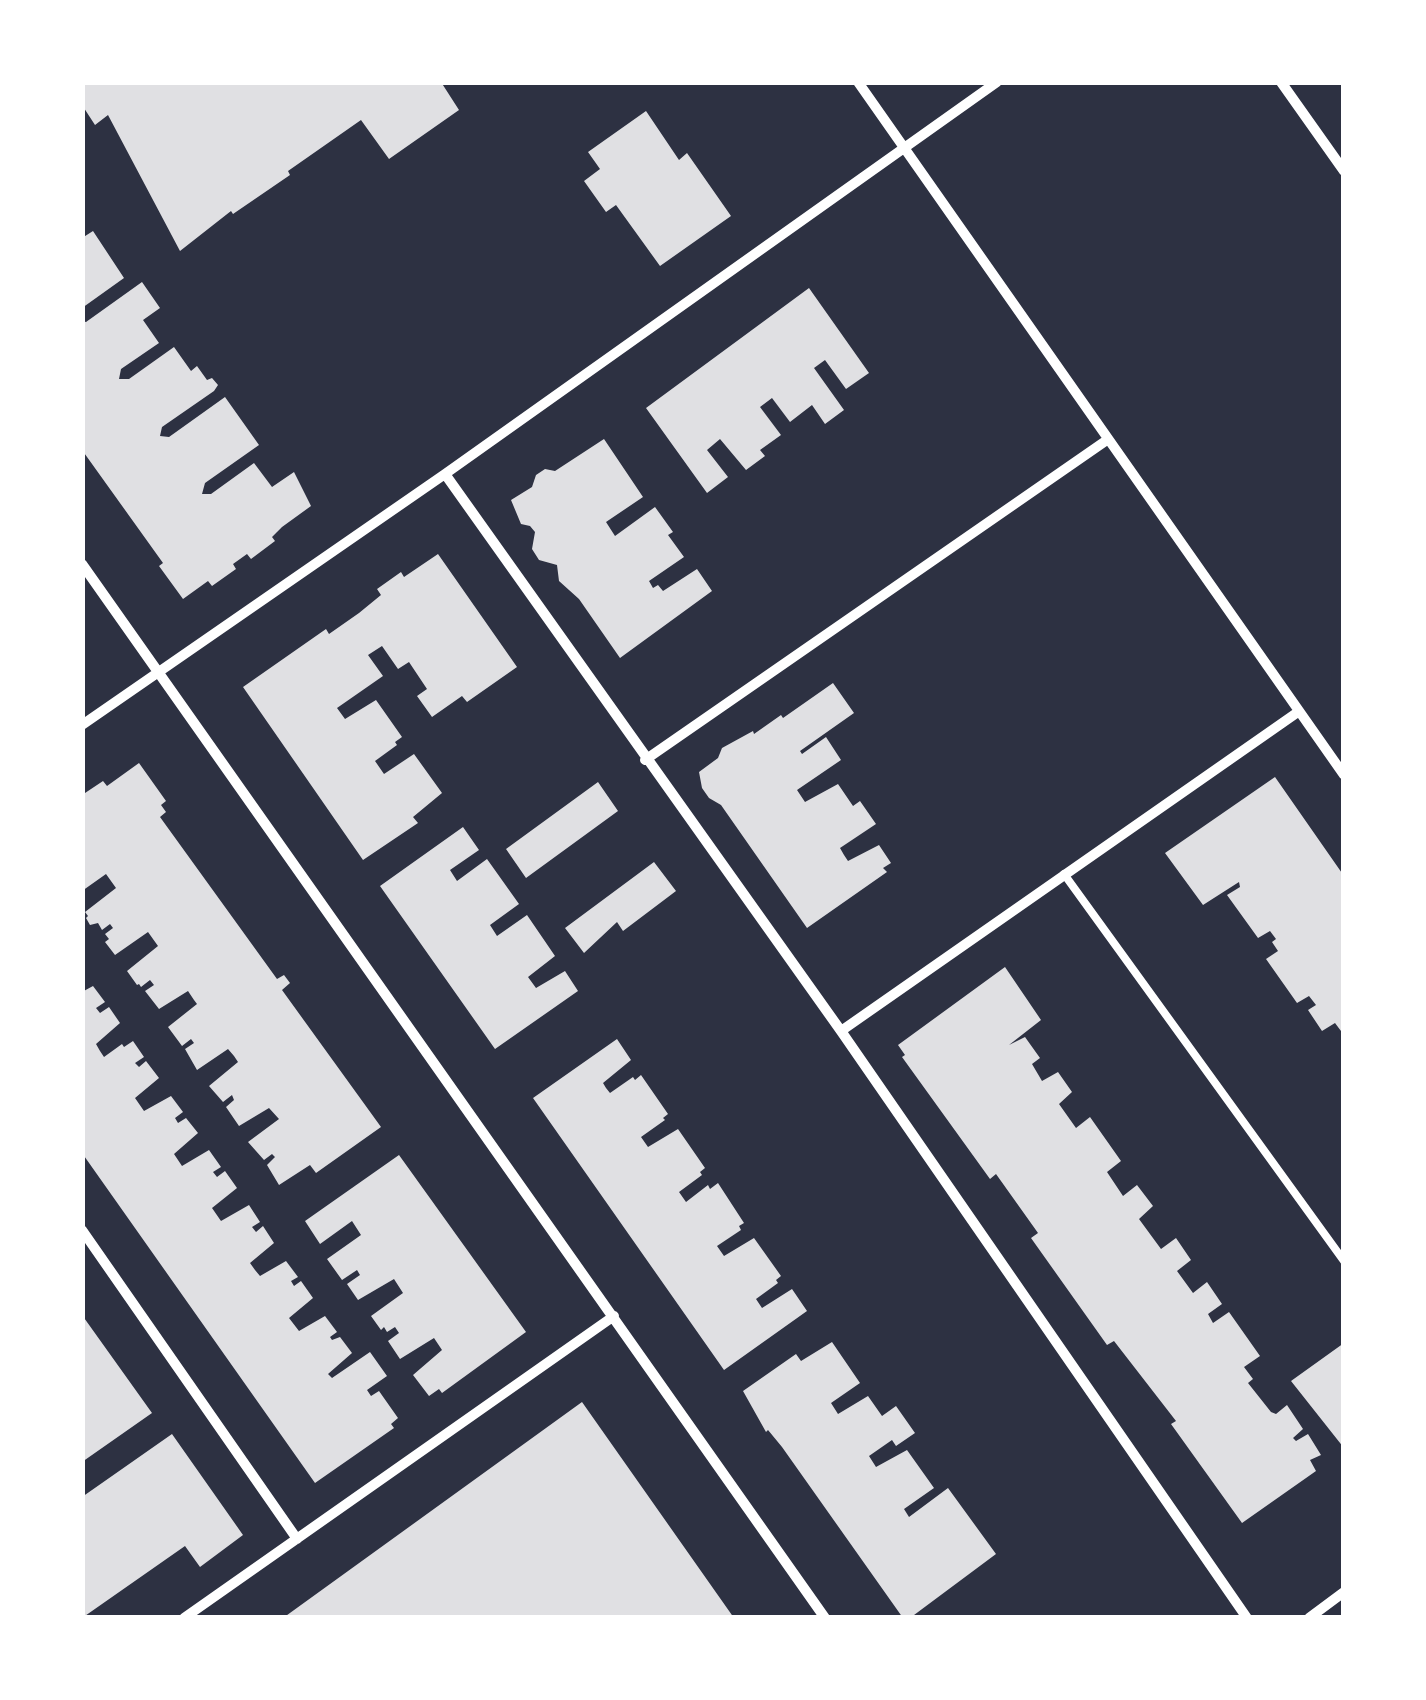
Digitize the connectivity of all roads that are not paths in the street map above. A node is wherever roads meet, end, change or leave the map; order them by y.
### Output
1 (858, 82) edge
2 (997, 82) edge
3 (1281, 82) edge
4 (904, 149) junction
5 (1344, 171) edge
6 (1107, 440) junction
7 (445, 474) junction
8 (82, 564) edge
9 (158, 671) junction
10 (1298, 712) junction
11 (82, 725) edge
12 (645, 760) junction
13 (1344, 775) edge
14 (1064, 874) junction
15 (841, 1031) junction
16 (82, 1230) edge
17 (1344, 1260) edge
18 (614, 1316) junction
19 (296, 1539) junction
20 (1344, 1592) edge
21 (184, 1618) edge
22 (826, 1618) edge
23 (1246, 1618) edge
24 (1309, 1618) edge

1 - 4 street
2 - 4 street
3 - 5 street
4 - 6 street
4 - 7 street
6 - 10 street
6 - 12 street
7 - 9 street
7 - 12 street
8 - 9 street
9 - 11 street
9 - 18 street
10 - 13 street
10 - 14 street
12 - 15 street
14 - 15 street
14 - 17 lane
15 - 23 street
16 - 19 street
18 - 19 street
18 - 22 street
19 - 21 street
20 - 24 street

